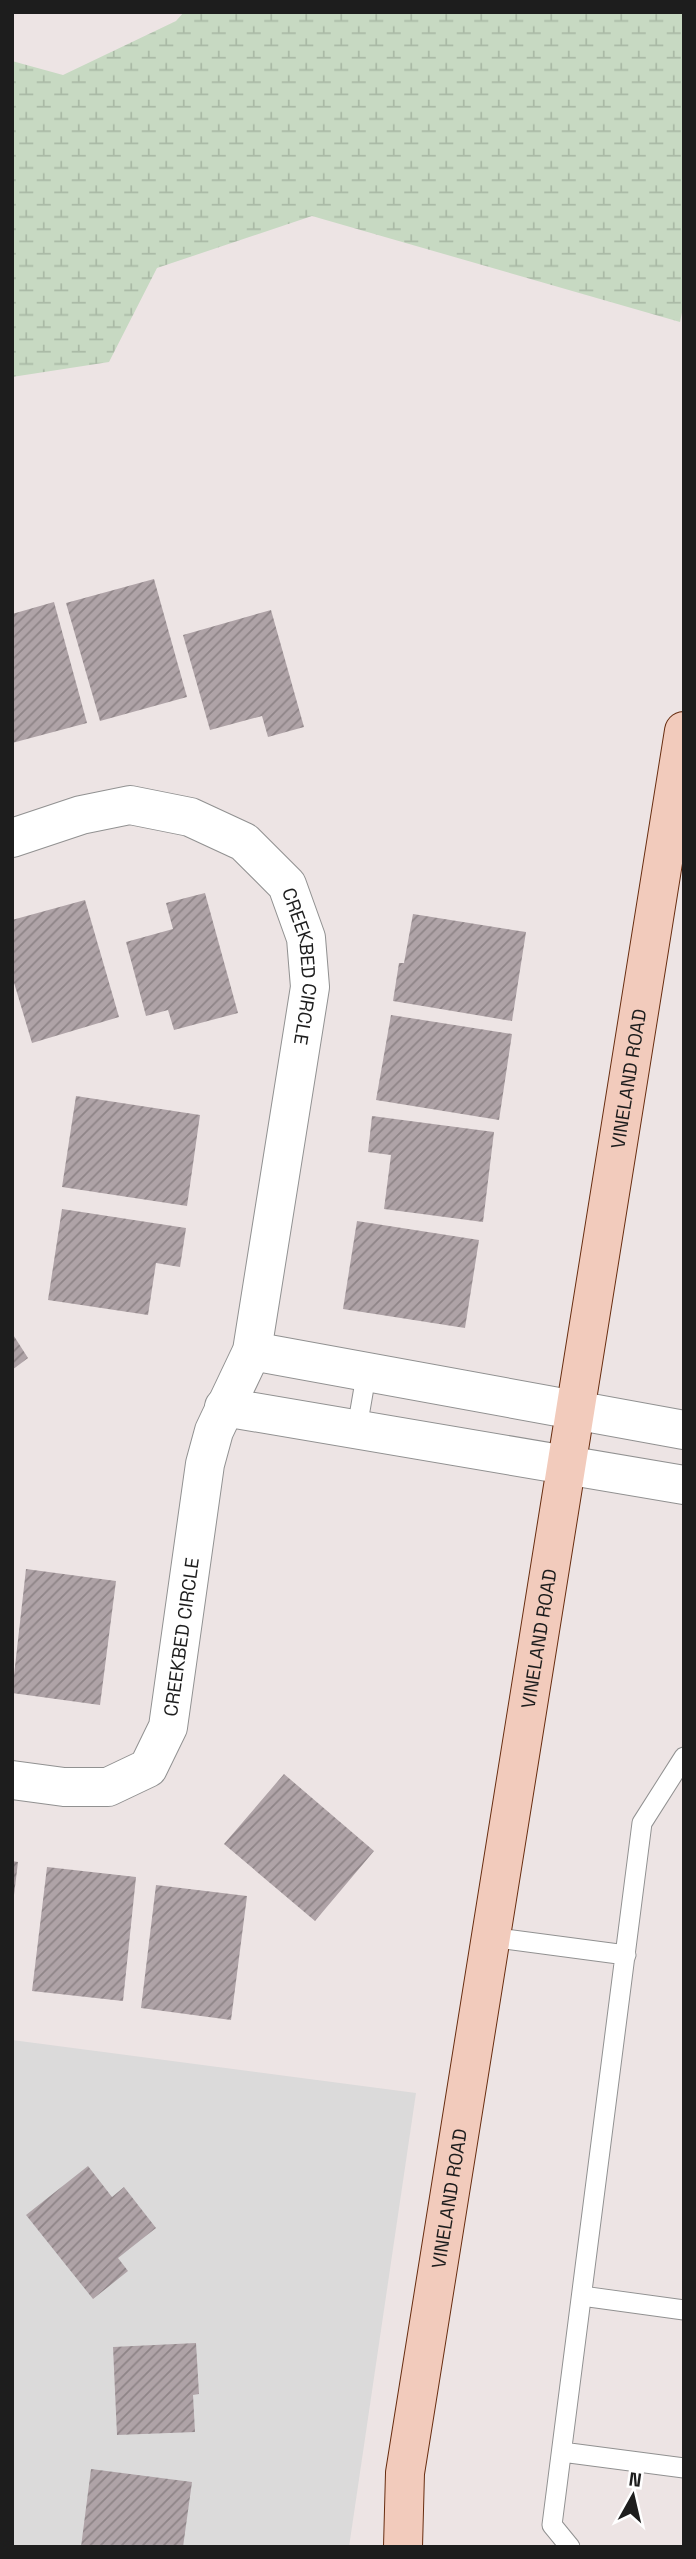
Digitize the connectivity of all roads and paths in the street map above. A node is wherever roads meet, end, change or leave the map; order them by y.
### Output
1 (684, 730) edge
2 (12, 838) edge
3 (252, 1351) junction
4 (367, 1370) junction
5 (224, 1407) junction
6 (575, 1408) junction
7 (357, 1428) junction
8 (684, 1430) edge
9 (565, 1464) junction
10 (684, 1485) edge
11 (684, 1757) edge
12 (12, 1780) edge
13 (490, 1937) junction
14 (626, 1955) junction
15 (582, 2297) junction
16 (684, 2310) edge
17 (562, 2452) junction
18 (684, 2468) edge
19 (402, 2547) edge
20 (570, 2547) edge

1 - 6 main road, VINELAND ROAD
2 - 3 street, CREEKBED CIRCLE
3 - 4 street
3 - 5 street, CREEKBED CIRCLE
4 - 6 street
4 - 7 lane
5 - 7 street
5 - 12 street, CREEKBED CIRCLE
6 - 8 street
6 - 9 main road, VINELAND ROAD
7 - 9 street
9 - 10 street
9 - 13 main road, VINELAND ROAD
11 - 14 lane
13 - 14 lane
13 - 19 main road, VINELAND ROAD
14 - 15 lane
15 - 16 lane
15 - 17 lane
17 - 18 lane
17 - 20 lane

